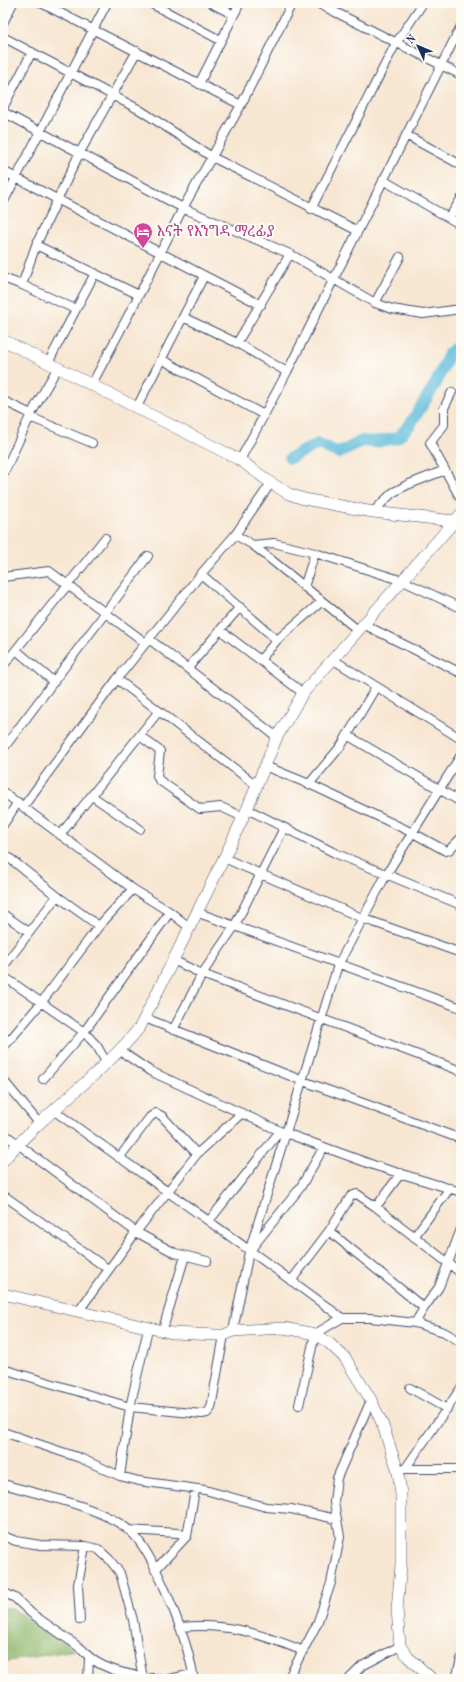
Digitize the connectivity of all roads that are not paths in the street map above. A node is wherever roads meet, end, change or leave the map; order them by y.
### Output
1 (13, 3) edge
2 (41, 3) edge
3 (107, 3) edge
4 (150, 3) edge
5 (211, 3) edge
6 (240, 3) edge
7 (292, 3) edge
8 (317, 3) edge
9 (423, 3) edge
10 (234, 15) junction
11 (3, 23) edge
12 (461, 26) edge
13 (94, 30) junction
14 (3, 37) edge
15 (220, 40) junction
16 (396, 43) junction
17 (137, 51) junction
18 (32, 52) junction
19 (442, 65) junction
20 (71, 72) junction
21 (461, 75) edge
22 (199, 84) junction
23 (113, 95) junction
24 (241, 105) junction
25 (3, 108) edge
26 (3, 112) edge
27 (40, 132) junction
28 (406, 135) junction
29 (79, 154) junction
30 (212, 157) junction
31 (461, 165) edge
32 (3, 171) edge
33 (16, 178) junction
34 (383, 180) junction
35 (58, 199) junction
36 (461, 199) edge
37 (3, 203) edge
38 (183, 208) junction
39 (312, 209) junction
40 (449, 218) junction
41 (461, 225) edge
42 (358, 231) junction
43 (36, 245) junction
44 (161, 253) junction
45 (290, 254) junction
46 (400, 257) dead end
47 (94, 273) junction
48 (204, 276) junction
49 (3, 278) edge
50 (334, 280) junction
51 (22, 285) junction
52 (139, 295) junction
53 (375, 302) junction
54 (261, 305) junction
55 (75, 309) junction
56 (461, 309) edge
57 (183, 317) junction
58 (3, 340) edge
59 (237, 343) junction
60 (161, 358) junction
61 (53, 365) junction
62 (287, 372) junction
63 (92, 384) junction
64 (452, 392) dead end
65 (4, 401) dead end
66 (137, 407) junction
67 (264, 415) junction
68 (31, 416) junction
69 (92, 443) dead end
70 (240, 460) junction
71 (445, 470) junction
72 (4, 472) edge
73 (271, 483) junction
74 (461, 499) edge
75 (373, 512) junction
76 (459, 516) edge
77 (235, 535) junction
78 (105, 538) dead end
79 (252, 545) junction
80 (315, 553) junction
81 (148, 556) dead end
82 (201, 574) junction
83 (3, 577) edge
84 (403, 581) junction
85 (67, 585) junction
86 (304, 587) junction
87 (321, 602) junction
88 (240, 607) junction
89 (461, 608) edge
90 (106, 612) junction
91 (362, 628) junction
92 (220, 630) junction
93 (277, 640) junction
94 (147, 641) junction
95 (16, 650) junction
96 (332, 659) junction
97 (260, 660) junction
98 (3, 666) edge
99 (188, 668) junction
100 (461, 673) edge
101 (118, 679) junction
102 (54, 682) junction
103 (376, 687) junction
104 (303, 693) junction
105 (159, 711) junction
106 (140, 736) junction
107 (347, 736) junction
108 (277, 737) junction
109 (461, 739) edge
110 (3, 749) edge
111 (461, 755) edge
112 (265, 766) junction
113 (309, 784) junction
114 (256, 785) junction
115 (440, 789) junction
116 (3, 792) edge
117 (92, 796) junction
118 (461, 802) edge
119 (20, 804) junction
120 (245, 813) junction
121 (3, 825) edge
122 (284, 828) junction
123 (140, 829) dead end
124 (413, 833) junction
125 (60, 835) junction
126 (461, 838) edge
127 (3, 853) edge
128 (224, 858) junction
129 (262, 875) junction
130 (386, 875) junction
131 (133, 889) junction
132 (57, 896) junction
133 (461, 905) edge
134 (170, 912) junction
135 (196, 912) junction
136 (3, 914) edge
137 (362, 918) junction
138 (99, 926) junction
139 (189, 927) junction
140 (234, 928) junction
141 (29, 932) junction
142 (461, 953) edge
143 (173, 960) junction
144 (338, 965) junction
145 (3, 968) edge
146 (202, 974) junction
147 (3, 976) edge
148 (41, 1003) junction
149 (461, 1008) edge
150 (145, 1018) junction
151 (322, 1019) junction
152 (173, 1030) junction
153 (84, 1032) junction
154 (5, 1042) edge
155 (119, 1050) junction
156 (106, 1062) junction
157 (461, 1071) edge
158 (43, 1079) dead end
159 (3, 1080) edge
160 (303, 1081) junction
161 (53, 1110) junction
162 (242, 1113) junction
163 (38, 1123) junction
164 (283, 1132) junction
165 (3, 1133) edge
166 (461, 1139) edge
167 (17, 1144) junction
168 (324, 1146) junction
169 (198, 1154) junction
170 (119, 1158) junction
171 (3, 1161) edge
172 (401, 1173) junction
173 (450, 1188) junction
174 (169, 1192) junction
175 (461, 1192) edge
176 (3, 1195) edge
177 (376, 1207) junction
178 (209, 1221) junction
179 (461, 1229) edge
180 (329, 1231) junction
181 (136, 1232) junction
182 (414, 1237) junction
183 (249, 1252) junction
184 (185, 1256) junction
185 (207, 1261) dead end
186 (448, 1264) junction
187 (108, 1269) junction
188 (461, 1273) edge
189 (291, 1281) junction
190 (3, 1294) edge
191 (424, 1308) junction
192 (78, 1312) junction
193 (342, 1318) junction
194 (415, 1323) junction
195 (148, 1329) junction
196 (162, 1332) junction
197 (229, 1333) junction
198 (315, 1334) junction
199 (461, 1342) edge
200 (3, 1369) edge
201 (410, 1388) dead end
202 (461, 1388) edge
203 (371, 1400) junction
204 (299, 1405) dead end
205 (130, 1407) junction
206 (446, 1409) junction
207 (3, 1432) edge
208 (461, 1469) edge
209 (402, 1470) junction
210 (120, 1476) junction
211 (3, 1484) edge
212 (195, 1490) junction
213 (336, 1519) junction
214 (128, 1530) junction
215 (3, 1536) edge
216 (187, 1536) junction
217 (85, 1546) junction
218 (155, 1570) junction
219 (3, 1592) edge
220 (80, 1620) dead end
221 (181, 1627) junction
222 (400, 1646) junction
223 (301, 1650) junction
224 (89, 1659) junction
225 (461, 1659) edge
226 (193, 1677) edge
227 (143, 1678) edge
228 (88, 1679) edge
229 (163, 1679) edge
230 (169, 1679) edge
231 (288, 1679) edge
232 (349, 1679) edge
233 (432, 1679) edge
234 (456, 1679) edge

1 - 11 street
2 - 13 street
3 - 13 street
4 - 15 street
5 - 10 street
6 - 10 street
7 - 24 street
8 - 16 street
9 - 16 street
10 - 15 street
12 - 19 street
13 - 17 street
13 - 20 street
14 - 18 street
15 - 22 street
16 - 19 street
16 - 39 street
17 - 22 street
17 - 23 street
18 - 20 street
18 - 25 street
19 - 21 street
19 - 28 street
20 - 23 street
20 - 27 street
22 - 24 street
23 - 29 street
23 - 30 street
24 - 30 street
26 - 27 street
27 - 29 street
27 - 33 street
28 - 31 street
28 - 34 street
29 - 35 street
29 - 38 street
30 - 38 street
30 - 39 street
32 - 33 street
33 - 35 street
33 - 37 street
34 - 40 street
34 - 42 street
35 - 43 street
35 - 44 street
36 - 40 street
38 - 44 street
38 - 45 street
39 - 42 street
40 - 41 street
42 - 50 street
43 - 47 street
43 - 51 street
44 - 48 street
44 - 52 street
45 - 50 street
45 - 54 street
46 - 53 street
47 - 52 street
47 - 55 street
48 - 54 street
48 - 57 street
49 - 51 street
50 - 53 street
50 - 62 street
51 - 55 street
52 - 63 street
53 - 56 street
54 - 59 street
55 - 61 street
57 - 59 street
57 - 60 street
58 - 61 street
59 - 62 street
60 - 66 street
60 - 67 street
61 - 63 street
61 - 68 street
62 - 67 street
63 - 66 street
64 - 71 street
65 - 68 street
66 - 70 street
67 - 70 street
68 - 69 street
68 - 72 street
70 - 73 street
71 - 74 street
71 - 75 street
73 - 75 street
73 - 77 street
75 - 76 street
76 - 84 street
77 - 79 street
77 - 82 street
78 - 85 street
79 - 80 street
79 - 86 street
80 - 84 street
80 - 86 street
81 - 90 street
82 - 88 street
82 - 94 street
83 - 85 street
84 - 89 street
84 - 91 street
85 - 90 street
85 - 95 street
86 - 87 street
87 - 91 street
87 - 93 street
88 - 92 street
88 - 93 street
90 - 94 street
90 - 102 street
91 - 96 street
91 - 100 street
92 - 97 street
92 - 99 street
93 - 97 street
94 - 99 street
94 - 101 street
95 - 98 street
95 - 102 street
96 - 103 street
96 - 104 street
97 - 104 street
99 - 108 street
101 - 105 street
101 - 119 street
102 - 110 street
103 - 107 street
103 - 109 street
104 - 108 street
105 - 106 street
105 - 114 street
106 - 117 street
106 - 120 street
107 - 113 street
107 - 115 street
108 - 112 street
111 - 115 street
112 - 113 street
112 - 114 street
113 - 124 street
114 - 120 street
115 - 118 street
115 - 124 street
116 - 119 street
117 - 123 street
117 - 125 street
119 - 121 street
119 - 125 street
120 - 122 street
120 - 128 street
122 - 129 street
122 - 130 street
124 - 126 street
124 - 130 street
125 - 131 street
127 - 132 street
128 - 129 street
128 - 135 street
129 - 137 street
129 - 140 street
130 - 133 street
130 - 137 street
131 - 134 street
131 - 138 street
132 - 138 street
132 - 141 street
134 - 139 street
134 - 153 street
135 - 139 street
135 - 140 street
136 - 141 street
137 - 142 street
137 - 144 street
138 - 148 street
139 - 143 street
140 - 144 street
140 - 146 street
141 - 145 street
143 - 146 street
143 - 150 street
144 - 149 street
144 - 151 street
146 - 151 street
146 - 152 street
147 - 148 street
148 - 153 street
148 - 154 street
150 - 152 street
150 - 155 street
151 - 157 street
151 - 160 street
152 - 160 street
153 - 156 street
153 - 158 street
155 - 156 street
155 - 162 street
156 - 161 street
159 - 163 street
160 - 164 street
160 - 166 street
161 - 163 street
161 - 170 street
162 - 164 street
162 - 169 street
163 - 167 street
164 - 168 street
164 - 178 street
164 - 183 street
165 - 167 street
167 - 171 street
167 - 181 street
168 - 172 street
168 - 183 street
169 - 170 street
169 - 174 street
170 - 174 street
172 - 173 street
172 - 177 street
173 - 175 street
173 - 182 street
174 - 178 street
174 - 181 street
176 - 187 street
177 - 180 street
177 - 182 street
178 - 183 street
179 - 186 street
180 - 189 street
180 - 191 street
181 - 184 street
181 - 187 street
182 - 186 street
183 - 189 street
183 - 197 street
184 - 185 street
184 - 196 street
186 - 188 street
186 - 191 street
187 - 192 street
189 - 193 street
190 - 192 street
191 - 194 street
192 - 195 street
193 - 194 street
193 - 198 street
194 - 199 street
195 - 196 street
195 - 205 street
196 - 197 street
197 - 198 street
197 - 205 street
198 - 203 street
198 - 204 street
200 - 205 street
201 - 206 street
202 - 206 street
203 - 209 street
203 - 213 street
205 - 210 street
206 - 209 street
207 - 210 street
208 - 209 street
209 - 222 street
210 - 212 street
211 - 214 street
212 - 213 street
212 - 216 street
213 - 223 street
214 - 216 street
214 - 218 street
215 - 217 street
216 - 218 street
217 - 220 street
217 - 227 street
218 - 221 street
219 - 224 street
221 - 223 street
221 - 226 street
222 - 232 street
222 - 233 street
223 - 231 street
224 - 227 street
224 - 228 street
225 - 234 street
226 - 230 street
227 - 229 street

